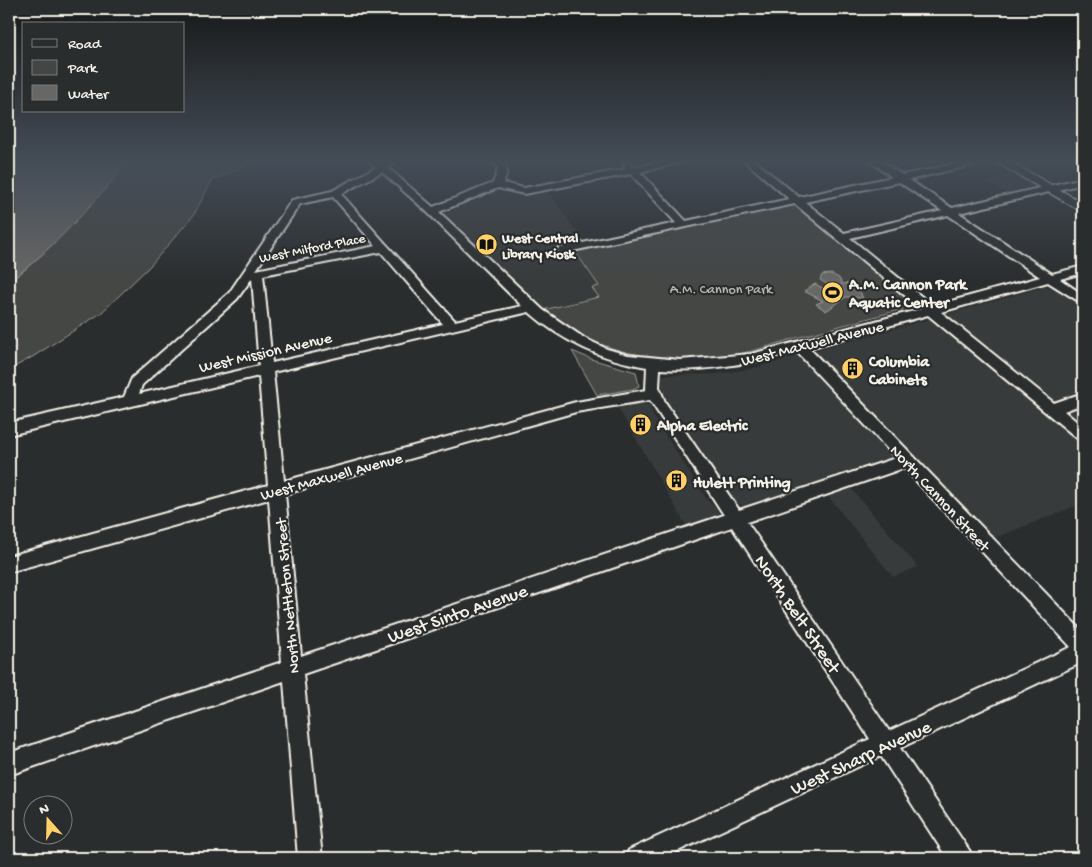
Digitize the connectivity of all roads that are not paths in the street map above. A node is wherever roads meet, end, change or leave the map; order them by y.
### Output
1 (298, 201) edge
2 (343, 201) edge
3 (421, 201) edge
4 (456, 201) edge
5 (662, 201) edge
6 (795, 201) edge
7 (797, 201) edge
8 (935, 201) edge
9 (993, 201) edge
10 (1071, 201) edge
11 (1083, 208) edge
12 (432, 211) junction
13 (950, 211) junction
14 (683, 224) junction
15 (841, 237) junction
16 (384, 248) junction
17 (562, 250) dead end
18 (1083, 269) edge
19 (251, 274) junction
20 (1050, 278) junction
21 (1083, 300) edge
22 (530, 308) junction
23 (931, 311) junction
24 (452, 326) junction
25 (800, 347) junction
26 (654, 364) junction
27 (265, 369) junction
28 (654, 394) junction
29 (1083, 398) edge
30 (130, 400) junction
31 (1052, 410) junction
32 (9, 428) edge
33 (1083, 435) edge
34 (906, 461) junction
35 (276, 490) junction
36 (736, 519) junction
37 (9, 564) edge
38 (1083, 646) edge
39 (1083, 652) edge
40 (292, 667) junction
41 (886, 744) junction
42 (9, 764) edge
43 (310, 858) edge
44 (637, 858) edge
45 (962, 858) edge

1 - 19 street
2 - 16 street
3 - 12 street, West Maxwell Avenue
4 - 12 street
5 - 14 street
6 - 14 street
7 - 15 street
8 - 13 street
9 - 13 street
10 - 11 main road
12 - 22 street, West Maxwell Avenue
13 - 15 street
13 - 20 street
14 - 17 street
15 - 23 street
16 - 19 street, West Milford Place
16 - 24 street
18 - 20 street, West Maxwell Avenue
19 - 27 street, North Nettleton Street
19 - 30 street
20 - 21 street
20 - 23 street, West Maxwell Avenue
22 - 24 street, West Mission Avenue
22 - 26 street, West Maxwell Avenue
23 - 25 street, West Maxwell Avenue
23 - 31 street
24 - 27 street, West Mission Avenue
25 - 26 street, West Maxwell Avenue
25 - 34 street, North Cannon Street
26 - 28 street
27 - 30 street, West Mission Avenue
27 - 35 street, North Nettleton Street
28 - 35 street, West Maxwell Avenue
28 - 36 street, North Belt Street
29 - 31 street
30 - 32 street, West Mission Avenue
31 - 33 street
34 - 36 street, West Sinto Avenue
34 - 38 street, North Cannon Street
35 - 37 street, West Maxwell Avenue
35 - 40 street, North Nettleton Street
36 - 40 street, West Sinto Avenue
36 - 41 street, North Belt Street
39 - 41 street, West Sharp Avenue
40 - 42 street, West Sinto Avenue
40 - 43 street, North Nettleton Street
41 - 44 street, West Sharp Avenue
41 - 45 street, North Belt Street

